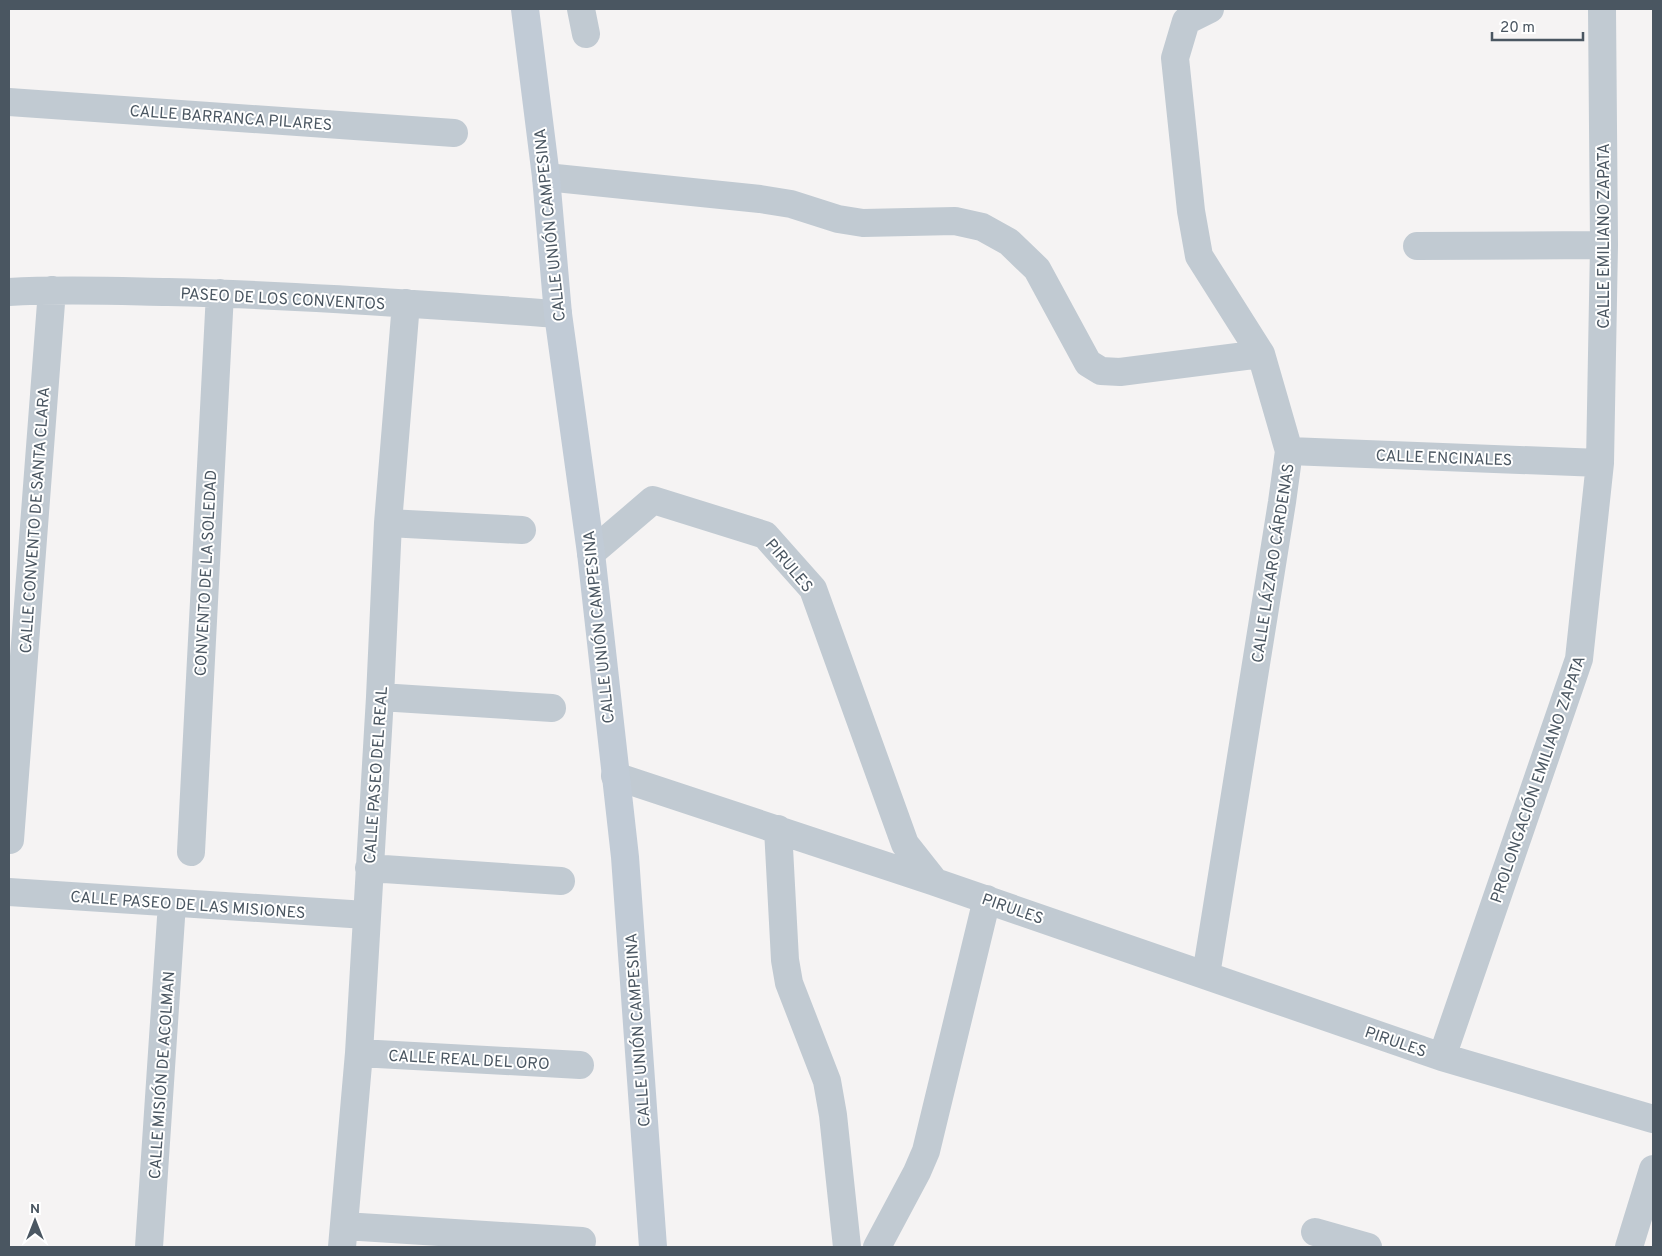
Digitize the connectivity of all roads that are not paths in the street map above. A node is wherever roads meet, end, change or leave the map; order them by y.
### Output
1 (524, 9) edge
2 (1210, 9) edge
3 (1602, 9) edge
4 (9, 102) edge
5 (454, 133) dead end
6 (546, 177) junction
7 (1604, 245) junction
8 (1416, 246) dead end
9 (52, 290) junction
10 (9, 292) edge
11 (220, 293) junction
12 (406, 303) junction
13 (558, 314) junction
14 (1261, 354) junction
15 (1289, 451) junction
16 (1600, 463) junction
17 (388, 523) junction
18 (522, 530) dead end
19 (591, 554) junction
20 (380, 697) junction
21 (552, 708) dead end
22 (615, 776) junction
23 (778, 829) junction
24 (10, 840) edge
25 (191, 852) dead end
26 (369, 868) junction
27 (562, 880) dead end
28 (935, 882) junction
29 (9, 892) edge
30 (987, 899) junction
31 (172, 903) junction
32 (366, 915) junction
33 (1206, 975) junction
34 (359, 1053) junction
35 (1442, 1057) junction
36 (580, 1065) dead end
37 (1653, 1119) edge
38 (1653, 1169) edge
39 (1315, 1232) dead end
40 (343, 1237) edge
41 (582, 1242) dead end
42 (150, 1247) edge
43 (653, 1247) edge
44 (847, 1247) edge
45 (877, 1247) edge
46 (1368, 1247) edge
47 (1629, 1247) edge

1 - 6 street, CALLE UNIÓN CAMPESINA
2 - 14 street, CALLE LÁZARO CÁRDENAS
3 - 7 street, CALLE EMILIANO ZAPATA
4 - 5 street, CALLE BARRANCA PILARES
6 - 13 street, CALLE UNIÓN CAMPESINA
6 - 14 street
7 - 8 street
7 - 16 street, CALLE EMILIANO ZAPATA
9 - 10 street, PASEO DE LOS CONVENTOS
9 - 11 street, PASEO DE LOS CONVENTOS
9 - 24 street, CALLE CONVENTO DE SANTA CLARA
11 - 12 street, PASEO DE LOS CONVENTOS
11 - 25 street, CONVENTO DE LA SOLEDAD
12 - 13 street, PASEO DE LOS CONVENTOS
12 - 17 street, CALLE PASEO DEL REAL
13 - 19 street, CALLE UNIÓN CAMPESINA
14 - 15 street, CALLE LÁZARO CÁRDENAS
15 - 16 street, CALLE ENCINALES
15 - 33 street, CALLE LÁZARO CÁRDENAS
16 - 35 street, PROLONGACIÓN EMILIANO ZAPATA
17 - 18 street
17 - 20 street, CALLE PASEO DEL REAL
19 - 22 street, CALLE UNIÓN CAMPESINA
19 - 28 street, PIRULES
20 - 21 street
20 - 26 street, CALLE PASEO DEL REAL
22 - 23 street
22 - 43 street, CALLE UNIÓN CAMPESINA
23 - 28 street
23 - 44 street
26 - 27 street
26 - 32 street, CALLE PASEO DEL REAL
28 - 30 street, PIRULES
29 - 31 street, CALLE PASEO DE LAS MISIONES
30 - 33 street, PIRULES
30 - 45 street
31 - 32 street, CALLE PASEO DE LAS MISIONES
31 - 42 street, CALLE MISIÓN DE ACOLMAN
32 - 34 street, CALLE PASEO DEL REAL
33 - 35 street, PIRULES
34 - 36 street, CALLE REAL DEL ORO
34 - 40 street, CALLE PASEO DEL REAL
35 - 37 street, PIRULES
38 - 47 street
39 - 46 street
40 - 41 street

